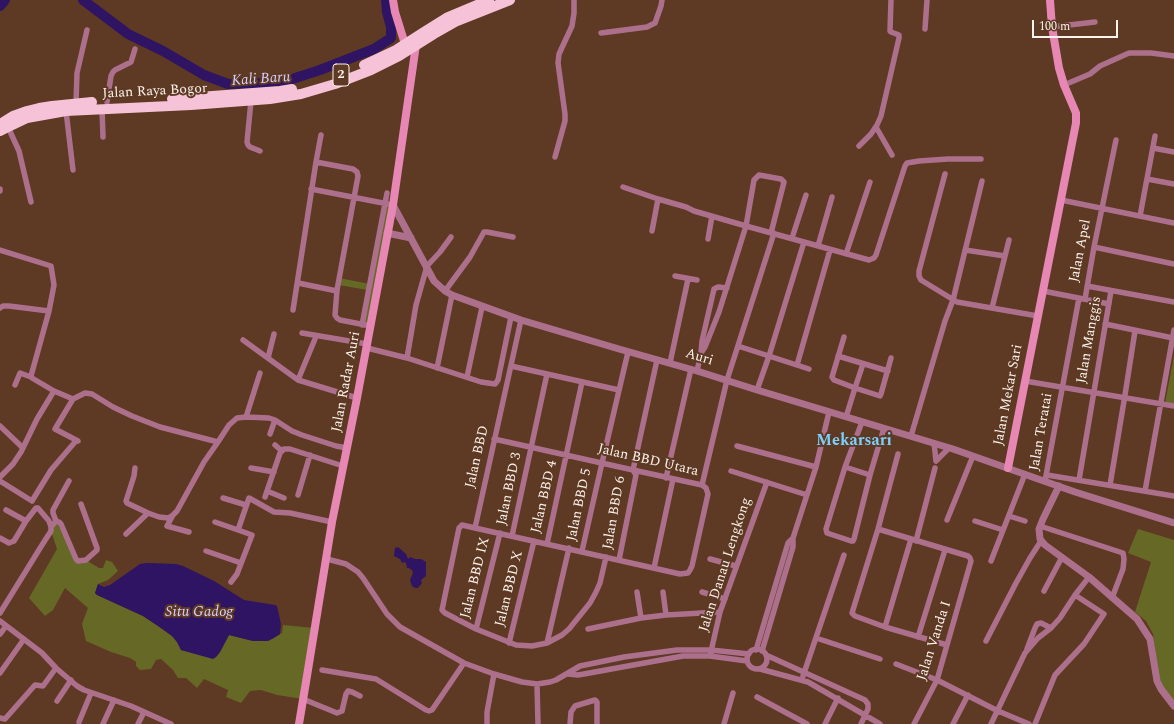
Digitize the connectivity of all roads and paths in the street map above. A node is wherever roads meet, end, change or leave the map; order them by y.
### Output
1 (393, 0) edge
2 (489, 0) edge
3 (574, 0) edge
4 (662, 0) edge
5 (891, 0) edge
6 (927, 0) edge
7 (1050, 0) edge
8 (504, 1) edge
9 (1096, 22) dead end
10 (1052, 26) junction
11 (925, 29) dead end
12 (87, 30) dead end
13 (601, 33) dead end
14 (405, 44) junction
15 (416, 45) junction
16 (135, 49) dead end
17 (1174, 56) edge
18 (1064, 85) junction
19 (251, 101) junction
20 (191, 102) junction
21 (76, 103) junction
22 (104, 105) junction
23 (66, 111) junction
24 (3, 127) edge
25 (876, 127) junction
26 (321, 135) dead end
27 (1155, 136) dead end
28 (103, 137) dead end
29 (1116, 140) dead end
30 (859, 146) dead end
31 (1153, 148) junction
32 (260, 150) dead end
33 (1174, 152) edge
34 (892, 155) dead end
35 (554, 157) dead end
36 (981, 159) dead end
37 (316, 162) junction
38 (74, 170) dead end
39 (945, 174) dead end
40 (1147, 179) junction
41 (982, 181) dead end
42 (870, 182) dead end
43 (1174, 184) edge
44 (623, 187) dead end
45 (311, 189) junction
46 (387, 193) dead end
47 (806, 194) dead end
48 (354, 197) junction
49 (832, 198) dead end
50 (658, 200) junction
51 (1061, 200) junction
52 (31, 202) dead end
53 (389, 204) junction
54 (1102, 208) junction
55 (712, 216) junction
56 (1140, 216) junction
57 (1174, 223) edge
58 (746, 226) junction
59 (652, 231) dead end
60 (387, 233) junction
61 (772, 233) junction
62 (451, 237) dead end
63 (513, 237) dead end
64 (410, 238) junction
65 (792, 238) junction
66 (708, 240) dead end
67 (1009, 240) dead end
68 (804, 242) junction
69 (818, 246) junction
70 (1094, 246) junction
71 (0, 250) edge
72 (830, 250) junction
73 (965, 250) junction
74 (846, 254) junction
75 (1005, 256) junction
76 (1174, 264) edge
77 (427, 266) junction
78 (676, 276) dead end
79 (688, 279) junction
80 (696, 280) dead end
81 (298, 283) junction
82 (1087, 286) junction
83 (727, 288) junction
84 (337, 291) junction
85 (445, 291) junction
86 (1043, 291) junction
87 (1111, 291) junction
88 (452, 295) junction
89 (1082, 299) junction
90 (953, 300) junction
91 (1174, 302) edge
92 (1109, 304) junction
93 (482, 307) junction
94 (0, 308) edge
95 (992, 308) junction
96 (709, 309) junction
97 (293, 310) dead end
98 (49, 312) junction
99 (719, 312) junction
100 (1038, 316) junction
101 (511, 317) junction
102 (520, 320) junction
103 (362, 324) junction
104 (1105, 324) junction
105 (371, 326) junction
106 (1135, 330) junction
107 (1174, 330) edge
108 (302, 333) dead end
109 (274, 334) dead end
110 (844, 337) dead end
111 (1173, 338) junction
112 (314, 339) dead end
113 (243, 340) dead end
114 (337, 342) dead end
115 (367, 346) junction
116 (738, 346) junction
117 (628, 352) junction
118 (701, 353) junction
119 (769, 356) junction
120 (838, 356) junction
121 (268, 358) junction
122 (407, 358) junction
123 (891, 358) dead end
124 (657, 360) junction
125 (670, 363) junction
126 (863, 364) junction
127 (797, 365) junction
128 (511, 366) junction
129 (437, 368) junction
130 (809, 369) dead end
131 (694, 370) junction
132 (888, 371) junction
133 (260, 373) dead end
134 (547, 374) junction
135 (31, 377) junction
136 (467, 377) junction
137 (298, 380) junction
138 (727, 380) junction
139 (1025, 381) junction
140 (582, 382) junction
141 (15, 385) dead end
142 (1062, 387) junction
143 (855, 388) junction
144 (619, 390) junction
145 (757, 390) junction
146 (54, 391) junction
147 (1093, 393) junction
148 (357, 398) junction
149 (1125, 398) junction
150 (73, 399) junction
151 (1161, 404) junction
152 (1174, 406) edge
153 (829, 412) junction
154 (246, 417) junction
155 (846, 417) junction
156 (275, 420) junction
157 (862, 422) junction
158 (0, 426) edge
159 (884, 428) junction
160 (270, 434) dead end
161 (911, 436) junction
162 (494, 440) junction
163 (218, 442) junction
164 (934, 443) junction
165 (275, 445) dead end
166 (737, 446) dead end
167 (23, 448) junction
168 (347, 448) junction
169 (531, 448) junction
170 (949, 448) junction
171 (282, 451) junction
172 (898, 454) dead end
173 (310, 455) junction
174 (567, 455) junction
175 (973, 456) junction
176 (602, 463) junction
177 (344, 466) junction
178 (816, 467) junction
179 (845, 467) junction
180 (135, 468) dead end
181 (251, 468) dead end
182 (935, 468) dead end
183 (1008, 468) junction
184 (633, 470) junction
185 (731, 471) dead end
186 (274, 472) junction
187 (1025, 474) junction
188 (870, 475) junction
189 (0, 477) edge
190 (666, 478) junction
191 (1046, 478) junction
192 (672, 479) junction
193 (1079, 480) junction
194 (0, 481) edge
195 (69, 481) dead end
196 (767, 482) junction
197 (702, 485) junction
198 (1110, 485) junction
199 (1059, 486) junction
200 (1145, 491) junction
201 (298, 495) dead end
202 (807, 495) junction
203 (1174, 496) edge
204 (223, 498) dead end
205 (284, 498) dead end
206 (81, 504) dead end
207 (246, 506) junction
208 (6, 510) dead end
209 (148, 513) junction
210 (174, 514) junction
211 (1008, 516) junction
212 (947, 520) dead end
213 (26, 521) junction
214 (56, 521) junction
215 (975, 521) dead end
216 (1026, 521) dead end
217 (215, 522) dead end
218 (332, 522) junction
219 (1174, 523) edge
220 (1040, 526) junction
221 (51, 527) junction
222 (475, 528) junction
223 (878, 529) junction
224 (238, 530) junction
225 (1003, 530) junction
226 (189, 532) dead end
227 (500, 533) junction
228 (126, 534) dead end
229 (512, 536) junction
230 (0, 538) edge
231 (914, 540) junction
232 (534, 541) junction
233 (1041, 541) junction
234 (547, 544) junction
235 (569, 548) junction
236 (206, 550) dead end
237 (945, 550) junction
238 (582, 551) junction
239 (844, 555) dead end
240 (606, 557) junction
241 (1062, 557) junction
242 (326, 559) junction
243 (710, 559) dead end
244 (619, 560) junction
245 (990, 561) dead end
246 (241, 563) junction
247 (736, 566) junction
248 (654, 568) junction
249 (1089, 577) junction
250 (232, 582) dead end
251 (1044, 591) dead end
252 (637, 592) dead end
253 (663, 592) dead end
254 (702, 592) dead end
255 (1075, 595) junction
256 (1112, 598) junction
257 (725, 599) junction
258 (720, 612) junction
259 (0, 613) edge
260 (666, 615) junction
261 (641, 618) junction
262 (0, 621) edge
263 (6, 626) junction
264 (885, 628) junction
265 (1051, 628) junction
266 (476, 629) junction
267 (588, 629) dead end
268 (0, 634) edge
269 (918, 637) junction
270 (816, 638) junction
271 (24, 639) junction
272 (986, 641) dead end
273 (508, 643) junction
274 (547, 643) junction
275 (947, 645) junction
276 (711, 650) junction
277 (761, 652) junction
278 (1025, 653) junction
279 (748, 654) junction
280 (710, 656) junction
281 (880, 659) dead end
282 (747, 661) junction
283 (464, 663) junction
284 (896, 664) dead end
285 (56, 668) junction
286 (760, 669) junction
287 (322, 670) dead end
288 (804, 672) junction
289 (0, 673) edge
290 (494, 674) junction
291 (568, 674) junction
292 (801, 679) junction
293 (71, 680) junction
294 (937, 680) junction
295 (536, 684) junction
296 (91, 693) junction
297 (733, 693) dead end
298 (968, 695) junction
299 (360, 696) dead end
300 (757, 697) dead end
301 (838, 698) junction
302 (303, 699) junction
303 (114, 700) junction
304 (57, 701) dead end
305 (1174, 706) edge
306 (998, 711) junction
307 (144, 712) junction
308 (866, 715) junction
309 (0, 718) edge
310 (796, 721) edge
311 (79, 722) dead end
312 (103, 724) edge
313 (138, 724) edge
314 (170, 724) edge
315 (298, 724) edge
316 (487, 724) edge
317 (538, 724) edge
318 (570, 724) edge
319 (597, 724) edge
320 (724, 724) edge
321 (807, 724) edge
322 (825, 724) edge
323 (861, 724) edge
324 (880, 724) edge
325 (914, 724) edge
326 (953, 724) edge
327 (991, 724) edge
328 (1029, 724) edge
329 (1035, 724) edge

1 - 14 main road
2 - 14 highway, Jalan Raya Bogor / 2
3 - 35 street
4 - 13 street
5 - 25 street
6 - 11 street
7 - 10 main road, Jalan Mekar Sari
8 - 15 highway, Jalan Raya Bogor / 2
9 - 10 street
10 - 18 main road, Jalan Mekar Sari
12 - 21 street
14 - 20 highway, Jalan Raya Bogor / 2
15 - 19 highway, Jalan Raya Bogor / 2
15 - 53 main road, Jalan Radar Auri
16 - 22 street
17 - 18 street
18 - 51 main road, Jalan Mekar Sari
19 - 20 highway, Jalan Raya Bogor / 2
19 - 32 street
20 - 22 highway, Jalan Raya Bogor / 2
21 - 22 highway, Jalan Raya Bogor / 2
21 - 24 highway, Jalan Raya Bogor / 2
22 - 23 highway, Jalan Raya Bogor / 2
22 - 28 street
23 - 24 highway, Jalan Raya Bogor / 2
23 - 38 street
24 - 52 street
25 - 30 street
25 - 34 street
26 - 37 street
27 - 31 street
29 - 54 street, Jalan Apel
31 - 33 street
31 - 40 street
36 - 74 street
37 - 45 street
37 - 48 street
39 - 90 street
40 - 43 street
40 - 56 street
41 - 73 street
42 - 74 street
44 - 50 street
45 - 48 street
45 - 81 street
46 - 53 street
47 - 65 street
48 - 53 street
48 - 84 street
49 - 69 street
50 - 55 street
50 - 59 street
51 - 54 street
51 - 86 main road, Jalan Mekar Sari
53 - 60 main road, Jalan Radar Auri
53 - 64 street, Auri
53 - 103 street
54 - 56 street
54 - 70 street, Jalan Apel
55 - 58 street
55 - 66 street
56 - 57 street
58 - 61 street
58 - 61 street
58 - 83 street
60 - 64 street
60 - 105 main road, Jalan Radar Auri
61 - 65 street
61 - 116 street
62 - 77 street
63 - 85 street
64 - 77 street, Auri
65 - 68 street
67 - 75 street
68 - 69 street
68 - 119 street
69 - 72 street
70 - 76 street
70 - 82 street, Jalan Apel
71 - 98 street
72 - 74 street
72 - 127 street
73 - 75 street
73 - 90 street
75 - 95 street
77 - 85 street, Auri
77 - 122 street
78 - 79 street
79 - 80 street
79 - 125 street
81 - 84 street
81 - 97 street
82 - 87 street
82 - 89 street, Jalan Apel
83 - 96 street
83 - 99 street
84 - 103 street
85 - 88 street, Auri
86 - 89 street
86 - 100 main road, Jalan Mekar Sari
87 - 91 street
87 - 92 street, Jalan Manggis
88 - 93 street, Auri
88 - 129 street
89 - 92 street
89 - 142 street, Jalan Apel
90 - 95 street
90 - 161 street
92 - 104 street, Jalan Manggis
93 - 101 street, Auri
93 - 136 street
94 - 98 street
95 - 100 street
96 - 99 street
96 - 118 street
98 - 135 street
99 - 118 street
100 - 139 main road, Jalan Mekar Sari
101 - 102 street, Auri
101 - 136 street
102 - 117 street, Auri
102 - 128 street, Jalan BBD
103 - 105 street
104 - 106 street
104 - 147 street, Jalan Manggis
105 - 115 main road, Jalan Radar Auri
106 - 111 street
106 - 149 street
107 - 111 street
108 - 115 street
109 - 121 street
110 - 120 street
111 - 151 street
112 - 137 street
113 - 121 street
114 - 115 street
115 - 122 street
115 - 148 main road, Jalan Radar Auri
116 - 119 street
116 - 138 street
117 - 124 street, Auri
117 - 144 street, Jalan BBD 5
118 - 131 street
119 - 127 street
119 - 145 street
120 - 126 street
120 - 143 street
121 - 137 street
122 - 129 street
123 - 132 street
124 - 125 street, Auri
124 - 184 street, Jalan BBD 6
125 - 131 street, Auri
126 - 132 street
126 - 143 street
127 - 130 street
128 - 134 street
128 - 162 street, Jalan BBD
129 - 136 street
131 - 138 street, Auri
131 - 190 street
132 - 143 street
133 - 154 street
134 - 140 street
134 - 169 street, Jalan BBD 3
135 - 141 street
135 - 146 street
137 - 148 street
138 - 145 street, Auri
138 - 197 street
139 - 142 street
139 - 183 main road, Jalan Mekar Sari
140 - 144 street
140 - 174 street, Jalan BBD 4
142 - 147 street
142 - 191 street, Jalan Teratai
143 - 155 street
144 - 176 street, Jalan BBD 5
145 - 153 street, Auri
146 - 150 street
146 - 167 street
147 - 149 street
147 - 193 street, Jalan Manggis
148 - 168 main road, Jalan Radar Auri
149 - 151 street
149 - 198 street
150 - 163 street
150 - 194 street
151 - 152 street
151 - 200 street
153 - 155 street, Auri
153 - 178 street
154 - 156 street
154 - 163 street
155 - 157 street, Auri
156 - 160 street
156 - 168 street
157 - 159 street, Auri
157 - 179 street
158 - 167 street
159 - 161 street, Auri
159 - 188 street
161 - 164 street, Auri
162 - 169 street, Jalan BBD Utara
162 - 222 street, Jalan BBD
163 - 210 street
164 - 170 street, Auri
164 - 170 street
165 - 171 street
166 - 178 street
167 - 189 street
168 - 177 main road, Jalan Radar Auri
169 - 174 street, Jalan BBD Utara
169 - 229 street, Jalan BBD 3
170 - 175 street, Auri
171 - 173 street
171 - 186 street
172 - 223 street
173 - 177 street
173 - 201 street
174 - 176 street, Jalan BBD Utara
174 - 234 street, Jalan BBD 4
175 - 183 street, Auri
175 - 212 street
176 - 184 street, Jalan BBD Utara
176 - 238 street, Jalan BBD 5
177 - 218 main road, Jalan Radar Auri
178 - 202 street
179 - 188 street
179 - 188 street
180 - 209 street
181 - 186 street
182 - 231 street
183 - 187 street
184 - 190 street, Jalan BBD Utara
184 - 244 street, Jalan BBD 6
185 - 196 street
186 - 205 street
187 - 191 street
187 - 211 street
190 - 192 street, Jalan BBD Utara
191 - 193 street
191 - 199 street
192 - 197 street, Jalan BBD Utara
192 - 248 street
193 - 198 street
195 - 214 street
196 - 202 street
196 - 247 street, Jalan Danau Lengkong
197 - 248 street, Jalan BBD Utara
198 - 200 street
199 - 219 street
199 - 220 street
200 - 203 street
202 - 277 street
204 - 207 street
206 - 214 street
207 - 218 street
207 - 224 street
208 - 213 street
209 - 210 street
209 - 228 street
210 - 226 street
211 - 216 street
211 - 225 street
213 - 221 street
213 - 230 street
214 - 221 street
215 - 225 street
217 - 224 street
218 - 242 main road, Jalan Radar Auri
220 - 233 street
220 - 256 street
221 - 259 street
222 - 227 street
222 - 266 street
223 - 231 street
223 - 264 street
224 - 246 street
225 - 245 street
227 - 229 street
227 - 266 street, Jalan BBD IX
229 - 232 street
231 - 237 street
231 - 264 street
232 - 234 street
232 - 273 street, Jalan BBD X
233 - 241 street
233 - 272 street
234 - 235 street, Jalan BBD Utara
235 - 238 street, Jalan BBD Utara
235 - 274 street
236 - 246 street
237 - 269 street
237 - 275 street, Jalan Vanda I
238 - 240 street, Jalan BBD Utara
239 - 270 street
240 - 244 street, Jalan BBD Utara
240 - 274 street
241 - 249 street
241 - 251 street
242 - 283 street
242 - 302 main road, Jalan Radar Auri
243 - 247 street
244 - 248 street, Jalan BBD Utara
246 - 250 street
247 - 257 street, Jalan Danau Lengkong
249 - 255 street
249 - 256 street
252 - 261 street
253 - 260 street
254 - 257 street
255 - 265 street
255 - 329 street
256 - 305 street
257 - 258 street, Jalan Danau Lengkong
258 - 260 street
258 - 276 street, Jalan Danau Lengkong
260 - 261 street
261 - 267 street
262 - 263 street
263 - 268 street
263 - 271 street
264 - 269 street
265 - 278 street
265 - 278 street
266 - 273 street
269 - 275 street
270 - 281 street
270 - 288 street
271 - 285 street
271 - 289 street
273 - 274 street
275 - 294 street, Jalan Vanda I
276 - 279 street
276 - 280 street, Jalan Danau Lengkong
276 - 291 street
277 - 279 street
277 - 286 street
277 - 288 street
278 - 306 street
279 - 282 street
280 - 282 street
280 - 291 street
282 - 286 street
283 - 287 street
283 - 290 street
284 - 294 street
285 - 293 street
285 - 309 street
286 - 292 street
288 - 292 street
288 - 308 street
290 - 295 street
290 - 316 street
291 - 295 street
292 - 301 street
293 - 296 street
293 - 304 street
294 - 298 street
294 - 325 street, Jalan Vanda I
295 - 317 street
296 - 303 street
296 - 311 street
297 - 320 street
298 - 306 street
298 - 326 street
299 - 302 street
300 - 310 street
301 - 308 street
301 - 322 street
302 - 315 main road, Jalan Radar Auri
303 - 307 street
303 - 312 street
306 - 327 street
306 - 328 street
307 - 313 street
307 - 314 street
308 - 323 street
308 - 324 street
310 - 321 street
318 - 319 street

